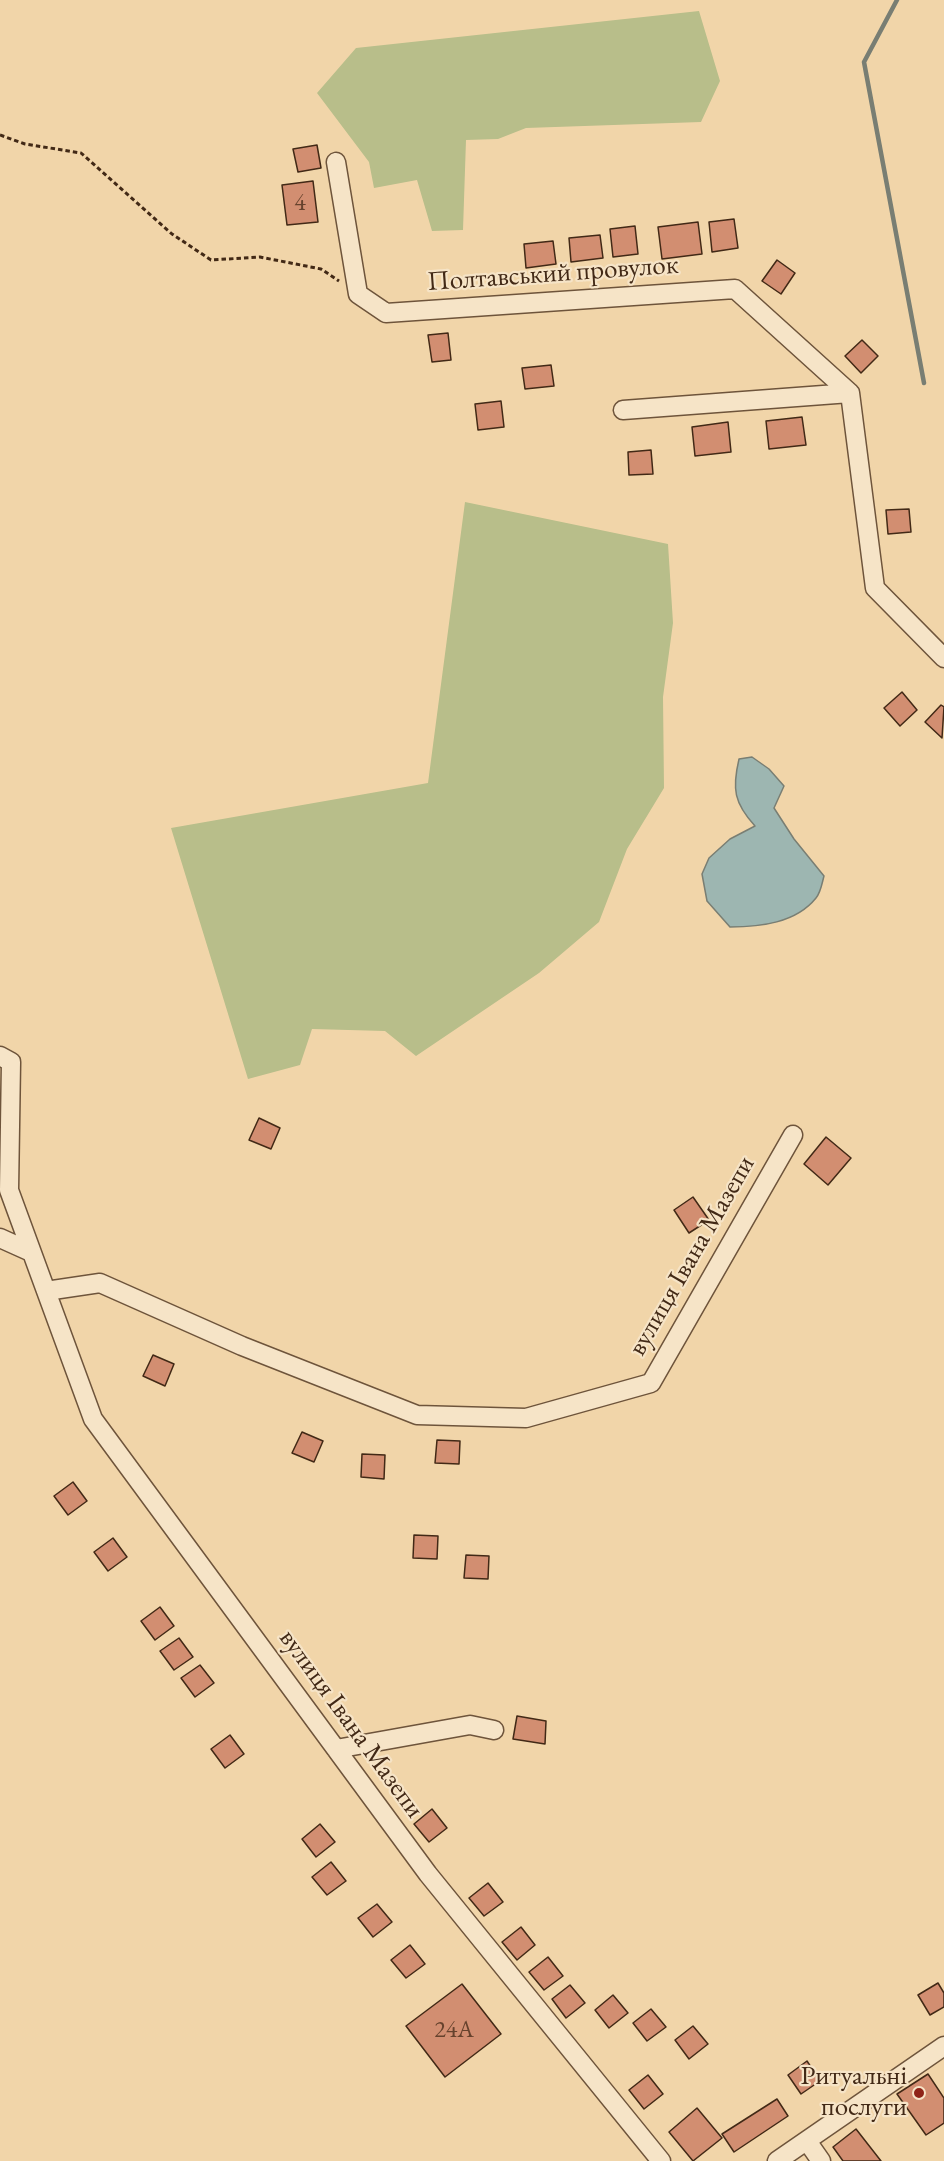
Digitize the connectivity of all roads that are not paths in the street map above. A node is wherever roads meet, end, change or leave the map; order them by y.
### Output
1 (336, 162) dead end
2 (850, 393) junction
3 (622, 410) dead end
4 (944, 658) edge
5 (5, 1059) edge
6 (793, 1135) dead end
7 (7, 1208) edge
8 (0, 1238) edge
9 (31, 1252) junction
10 (46, 1291) junction
11 (494, 1730) dead end
12 (336, 1749) junction
13 (944, 2046) edge
14 (807, 2141) junction
15 (661, 2161) edge
16 (777, 2161) edge
17 (821, 2161) edge

1 - 2 street, Полтавський провулок
2 - 3 street
2 - 4 street
5 - 7 street, вулиця Івана Мазепи
6 - 10 street, вулиця Івана Мазепи
7 - 9 street, вулиця Івана Мазепи
8 - 9 street
9 - 10 street, вулиця Івана Мазепи
10 - 12 street, вулиця Івана Мазепи
11 - 12 street
12 - 15 street, вулиця Івана Мазепи
13 - 14 street
14 - 16 street
14 - 17 street

